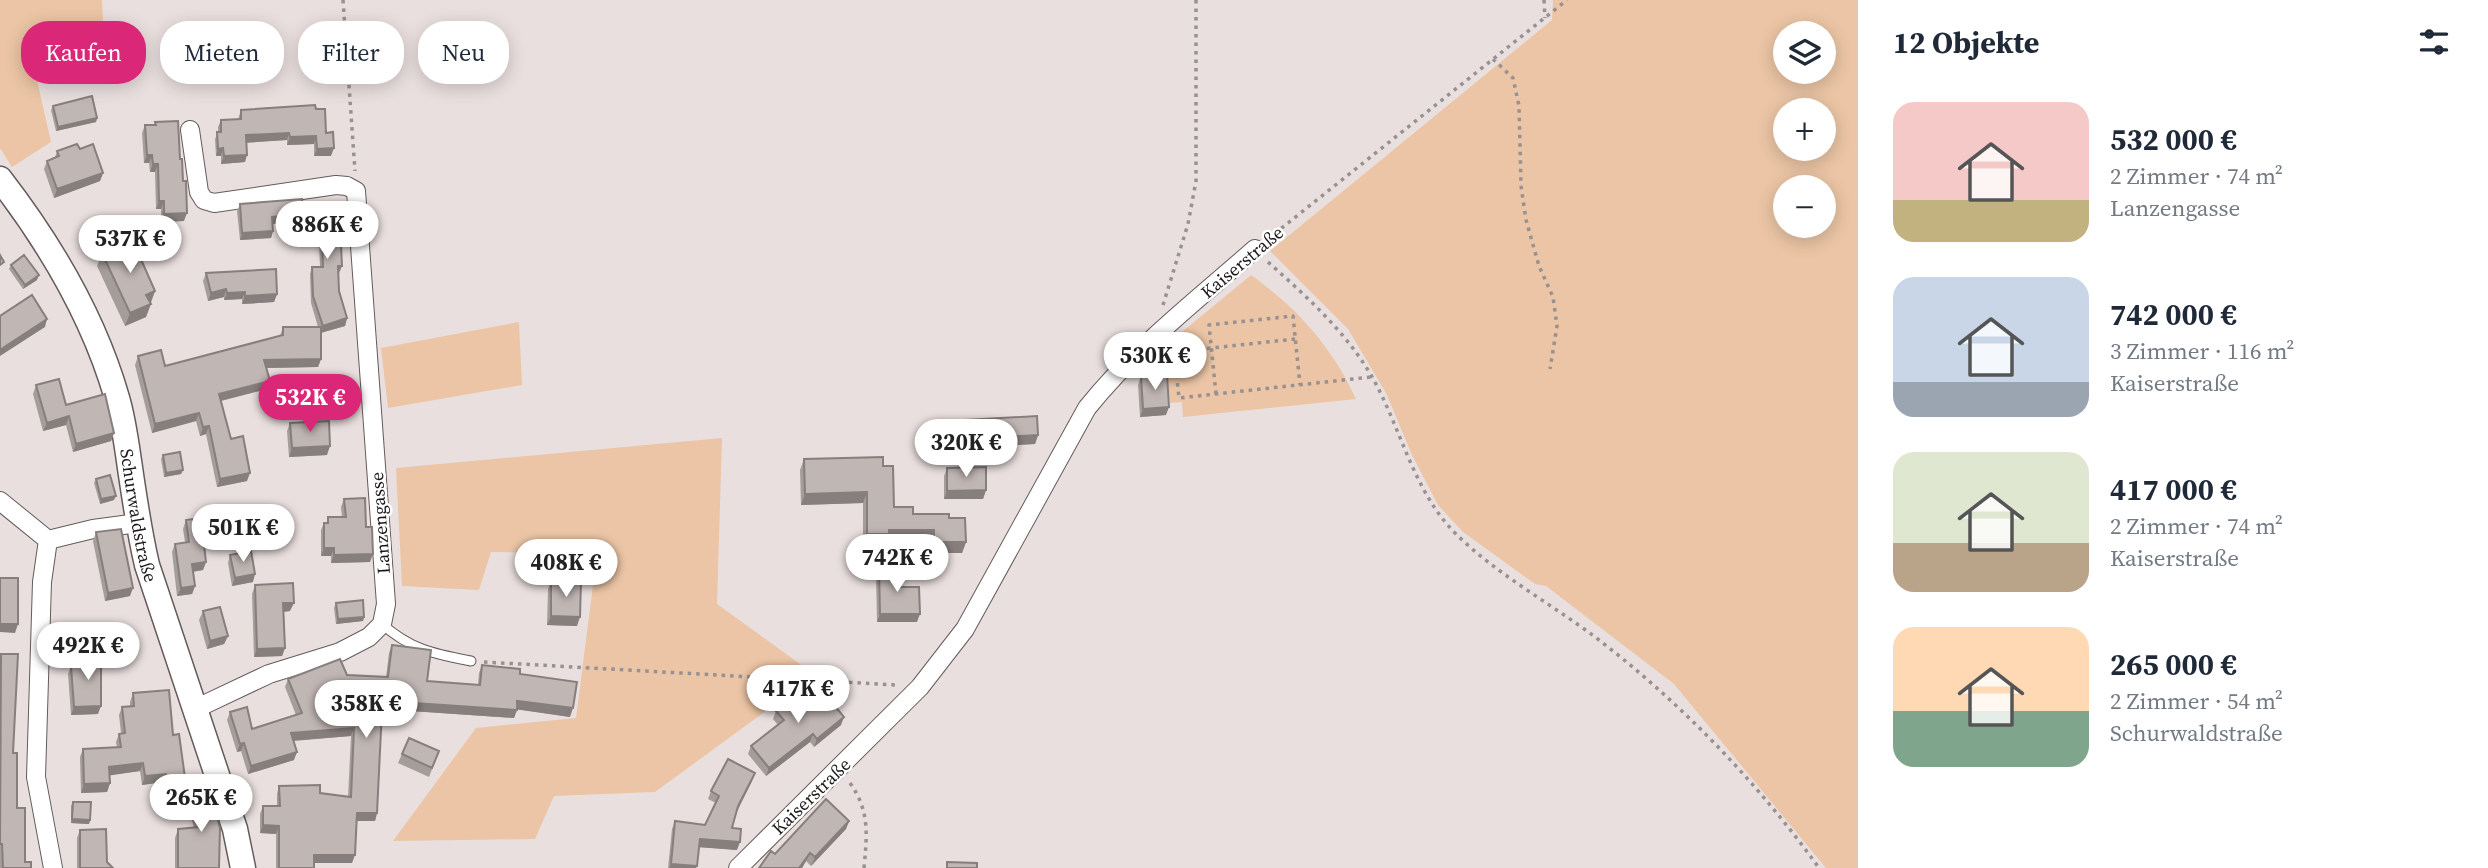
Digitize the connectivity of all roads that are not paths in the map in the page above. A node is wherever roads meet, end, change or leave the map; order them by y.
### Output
1 (190, 130) dead end
2 (0, 179) edge
3 (1255, 249) road end
4 (0, 501) edge
5 (138, 523) junction
6 (48, 540) junction
7 (382, 624) junction
8 (471, 661) road end
9 (195, 709) junction
10 (53, 868) edge
11 (243, 868) edge
12 (738, 868) edge

1 - 7 street, Lanzengasse
2 - 5 main road, Schurwaldstraße
3 - 12 street, Kaiserstraße
4 - 6 street
5 - 6 street
5 - 9 main road, Schurwaldstraße
6 - 10 street
7 - 8 lane
7 - 9 street
9 - 11 main road, Schurwaldstraße

